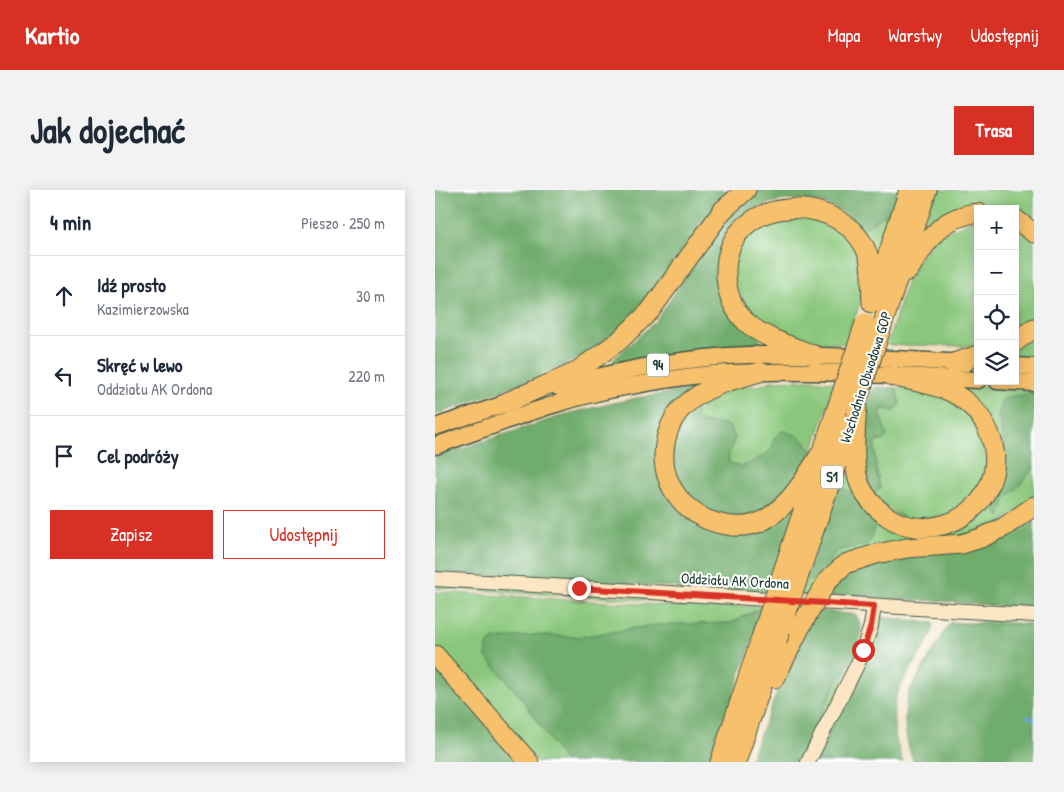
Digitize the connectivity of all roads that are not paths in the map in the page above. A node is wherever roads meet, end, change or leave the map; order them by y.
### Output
1 (746, 190) edge
2 (909, 190) edge
3 (927, 190) edge
4 (974, 214) edge
5 (1019, 222) edge
6 (1034, 233) edge
7 (894, 290) junction
8 (872, 303) junction
9 (874, 325) junction
10 (1034, 328) edge
11 (1018, 340) edge
12 (816, 356) junction
13 (974, 356) edge
14 (953, 363) junction
15 (974, 364) edge
16 (1019, 366) edge
17 (1034, 367) edge
18 (760, 372) junction
19 (892, 376) junction
20 (974, 380) edge
21 (1019, 382) edge
22 (1034, 383) edge
23 (852, 401) junction
24 (505, 403) junction
25 (435, 427) edge
26 (435, 446) edge
27 (824, 448) junction
28 (1034, 506) edge
29 (799, 549) junction
30 (435, 579) edge
31 (874, 606) junction
32 (1034, 615) edge
33 (769, 640) junction
34 (435, 655) edge
35 (756, 706) junction
36 (529, 762) edge
37 (720, 762) edge
38 (736, 762) edge
39 (809, 762) edge

1 - 24 highway
2 - 8 highway, Wschodnia Obwodowa GOP / S1
3 - 7 highway, Wschodnia Obwodowa GOP / S1
4 - 7 highway
5 - 6 highway
7 - 9 highway, Wschodnia Obwodowa GOP / S1
8 - 9 highway, Wschodnia Obwodowa GOP / S1
8 - 12 highway
9 - 23 highway, Wschodnia Obwodowa GOP / S1, bridge
10 - 11 highway
12 - 14 main road, 94
12 - 24 main road, 94
13 - 14 highway
14 - 15 main road, 94
16 - 17 main road
18 - 19 main road, 94
18 - 26 main road, 94
18 - 27 highway
19 - 20 main road, 94
19 - 23 highway
21 - 22 main road
23 - 27 highway, Wschodnia Obwodowa GOP / S1
23 - 29 highway, Wschodnia Obwodowa GOP / S1
24 - 25 main road, 94
27 - 29 highway, Wschodnia Obwodowa GOP / S1
28 - 35 highway, bridge
29 - 33 highway, Wschodnia Obwodowa GOP / S1, bridge
30 - 31 street, Oddziału AK Ordona
31 - 32 street, Oddziału AK Ordona
31 - 39 street
33 - 35 highway, Wschodnia Obwodowa GOP / S1
33 - 37 highway, Wschodnia Obwodowa GOP / S1
34 - 36 highway
35 - 38 highway, Wschodnia Obwodowa GOP / S1

